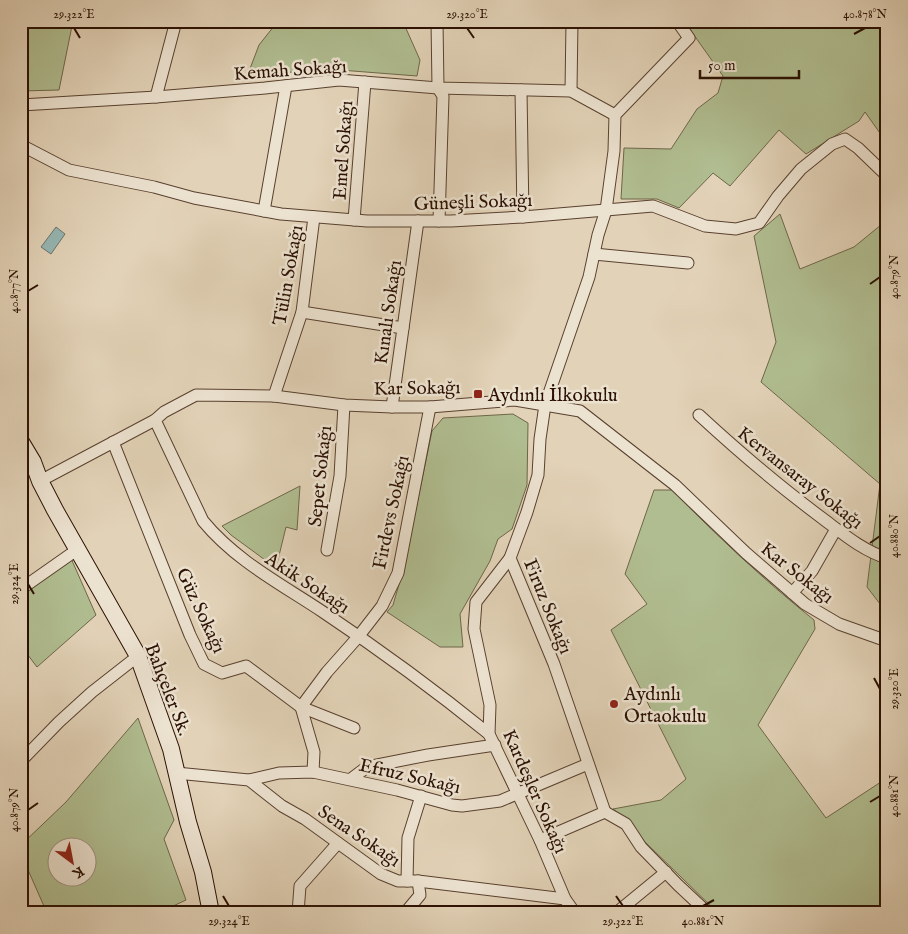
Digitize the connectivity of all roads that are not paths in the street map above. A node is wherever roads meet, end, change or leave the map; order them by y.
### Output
1 (176, 21) edge
2 (437, 21) edge
3 (572, 21) edge
4 (677, 21) edge
5 (365, 82) junction
6 (286, 86) junction
7 (438, 88) junction
8 (521, 90) junction
9 (571, 91) junction
10 (156, 97) junction
11 (21, 105) edge
12 (615, 115) junction
13 (21, 145) edge
14 (884, 173) dead end
15 (606, 210) junction
16 (264, 211) junction
17 (314, 217) junction
18 (523, 217) junction
19 (354, 220) junction
20 (418, 221) junction
21 (438, 221) junction
22 (594, 254) junction
23 (688, 263) dead end
24 (302, 312) junction
25 (403, 328) junction
26 (274, 396) junction
27 (344, 405) junction
28 (545, 405) junction
29 (392, 407) junction
30 (430, 407) junction
31 (699, 415) dead end
32 (155, 420) junction
33 (21, 442) edge
34 (113, 442) junction
35 (40, 481) junction
36 (836, 529) junction
37 (78, 549) junction
38 (327, 550) dead end
39 (510, 558) junction
40 (887, 558) edge
41 (21, 589) edge
42 (792, 593) junction
43 (358, 637) junction
44 (887, 641) edge
45 (138, 656) junction
46 (301, 707) junction
47 (354, 728) dead end
48 (489, 734) junction
49 (495, 745) junction
50 (21, 761) edge
51 (588, 764) junction
52 (313, 772) junction
53 (176, 773) junction
54 (351, 779) junction
55 (249, 780) junction
56 (519, 793) junction
57 (421, 796) junction
58 (605, 812) junction
59 (540, 840) junction
60 (338, 843) junction
61 (666, 872) junction
62 (413, 881) junction
63 (565, 899) junction
64 (211, 913) edge
65 (298, 913) edge
66 (405, 913) edge
67 (575, 913) edge
68 (616, 913) edge
69 (708, 913) edge

1 - 10 street
2 - 7 street
3 - 9 street
4 - 12 street
5 - 6 street, Kemah Sokağı
5 - 7 street, Kemah Sokağı
5 - 19 street, Emel Sokağı
6 - 10 street, Kemah Sokağı
6 - 16 street
7 - 8 street, Kemah Sokağı
7 - 21 street
8 - 9 street, Kemah Sokağı
8 - 18 street
9 - 12 street, Kemah Sokağı
10 - 11 street, Kemah Sokağı
12 - 15 street, Firuz Sokağı
13 - 16 street, Güneşli Sokağı
14 - 15 street, Güneşli Sokağı
15 - 18 street, Güneşli Sokağı
15 - 22 street, Firuz Sokağı
16 - 17 street, Güneşli Sokağı
17 - 19 street, Güneşli Sokağı
17 - 24 street, Tülin Sokağı
18 - 21 street, Güneşli Sokağı
19 - 20 street, Güneşli Sokağı
20 - 21 street, Güneşli Sokağı
20 - 25 street, Kınalı Sokağı
22 - 23 street
22 - 28 street, Firuz Sokağı
24 - 25 street
24 - 26 street, Tülin Sokağı
25 - 29 street, Kınalı Sokağı
26 - 27 street, Kar Sokağı
26 - 32 street, Kar Sokağı
27 - 29 street, Kar Sokağı
27 - 38 street, Sepet Sokağı
28 - 30 street, Kar Sokağı
28 - 39 street, Firuz Sokağı
28 - 42 street, Kar Sokağı
29 - 30 street, Kar Sokağı
30 - 43 street, Firdevs Sokağı
31 - 36 street, Kervansaray Sokağı
32 - 34 street, Kar Sokağı
32 - 43 street, Akik Sokağı
33 - 35 street, Bahçeler Sk.
34 - 35 street, Kar Sokağı
34 - 46 street, Güz Sokağı
35 - 37 street, Bahçeler Sk.
36 - 40 street, Kervansaray Sokağı
36 - 42 street
37 - 41 street
37 - 45 street, Bahçeler Sk.
39 - 48 street, Kardeşler Sokağı
39 - 51 street, Firuz Sokağı
42 - 44 street, Kar Sokağı
43 - 46 street, Firdevs Sokağı
43 - 48 street, Akik Sokağı
45 - 50 street
45 - 53 street, Bahçeler Sk.
46 - 47 street, Güz Sokağı
46 - 52 street
48 - 49 street, Kardeşler Sokağı
49 - 54 street
49 - 56 street, Kardeşler Sokağı
51 - 56 street, Efruz Sokağı
51 - 58 street, Firuz Sokağı
52 - 54 street, Efruz Sokağı
52 - 55 street, Efruz Sokağı
53 - 55 street
53 - 64 street, Bahçeler Sk.
54 - 57 street, Efruz Sokağı
55 - 60 street, Sena Sokağı
56 - 57 street, Efruz Sokağı
56 - 59 street, Kardeşler Sokağı
57 - 62 street
58 - 59 street
58 - 61 street
59 - 63 street, Kardeşler Sokağı
60 - 62 street, Sena Sokağı
60 - 65 street
61 - 68 street
61 - 69 street
62 - 63 street, Sena Sokağı
62 - 66 street
63 - 67 street, Kardeşler Sokağı

